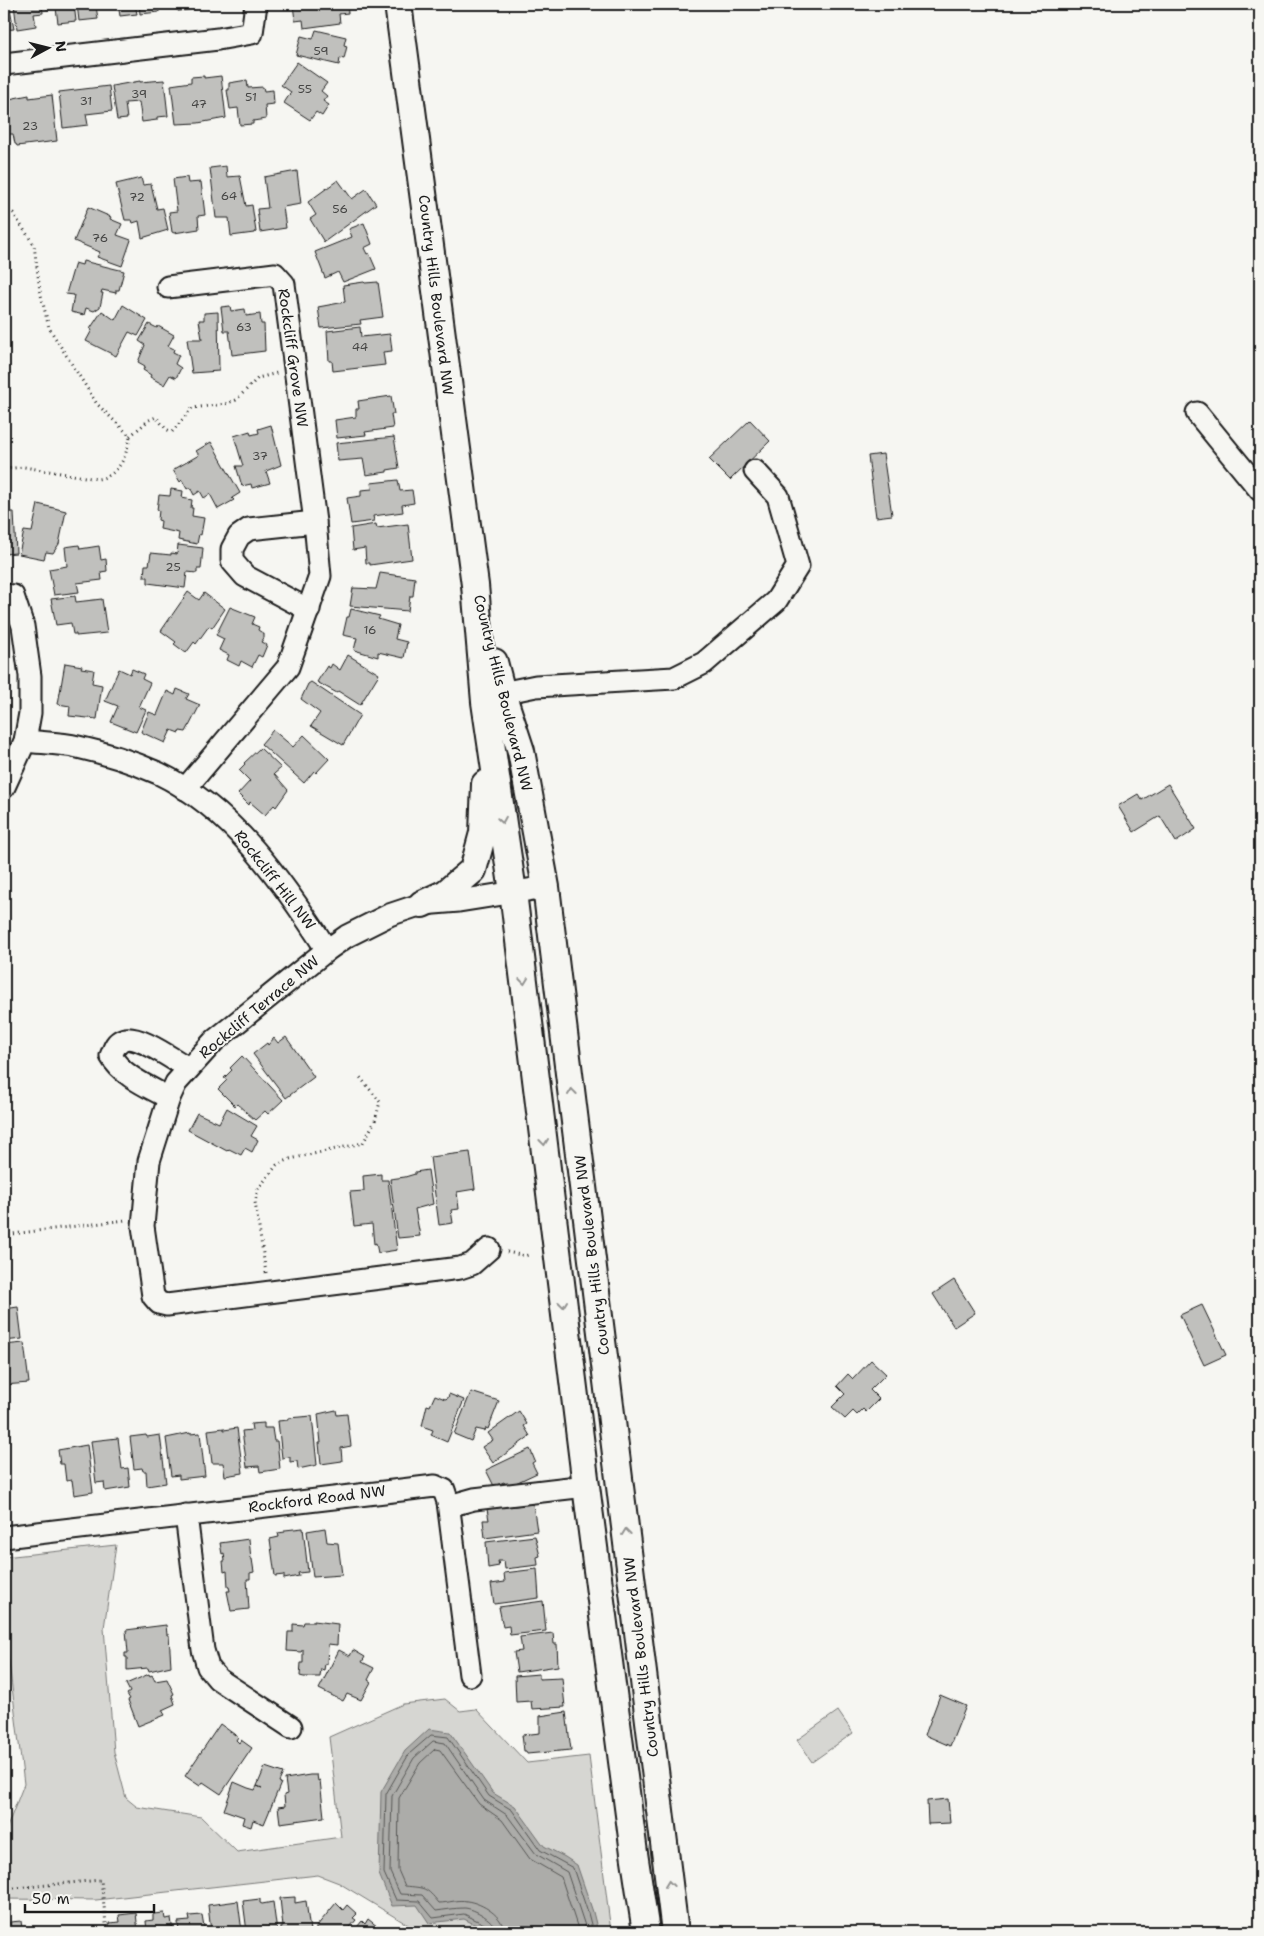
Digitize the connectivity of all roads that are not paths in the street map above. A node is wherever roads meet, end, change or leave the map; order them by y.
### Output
1 (256, 4) edge
2 (398, 4) edge
3 (4, 64) edge
4 (168, 287) dead end
5 (1197, 413) dead end
6 (755, 471) dead end
7 (1260, 490) edge
8 (315, 522) junction
9 (4, 595) edge
10 (309, 610) junction
11 (492, 707) junction
12 (25, 741) junction
13 (4, 788) edge
14 (185, 789) junction
15 (546, 887) junction
16 (513, 892) junction
17 (422, 904) junction
18 (327, 950) junction
19 (188, 1068) junction
20 (169, 1098) junction
21 (489, 1249) road end
22 (586, 1486) junction
23 (449, 1506) junction
24 (186, 1515) junction
25 (4, 1537) edge
26 (470, 1675) dead end
27 (291, 1727) dead end
28 (646, 1932) edge
29 (675, 1932) edge

1 - 3 street
2 - 11 main road, Country Hills Boulevard NW
4 - 8 street, Rockcliff Grove NW
5 - 7 street
6 - 11 street
8 - 10 street, Rockcliff Grove NW
8 - 10 street
9 - 12 street
10 - 14 street, Rockcliff Grove NW
11 - 15 main road, Country Hills Boulevard NW
11 -> 16 main road, Country Hills Boulevard NW
11 - 17 main road
12 - 13 street
12 - 14 street, Rockcliff Hill NW
14 - 18 street, Rockcliff Hill NW
15 - 16 street, Rockcliff Terrace NW
29 -> 15 main road, Country Hills Boulevard NW
16 - 17 street, Rockcliff Terrace NW
16 -> 22 main road, Country Hills Boulevard NW
17 - 18 street, Rockcliff Terrace NW
18 - 19 street, Rockcliff Terrace NW
19 - 20 street, Rockcliff Terrace NW
19 - 20 street
20 - 21 street, Rockcliff Terrace NW
22 - 23 street
22 - 28 main road, Country Hills Boulevard NW
23 - 24 street, Rockford Road NW
23 - 26 street, Rockford Road NW
24 - 25 street, Rockford Road NW
24 - 27 street

